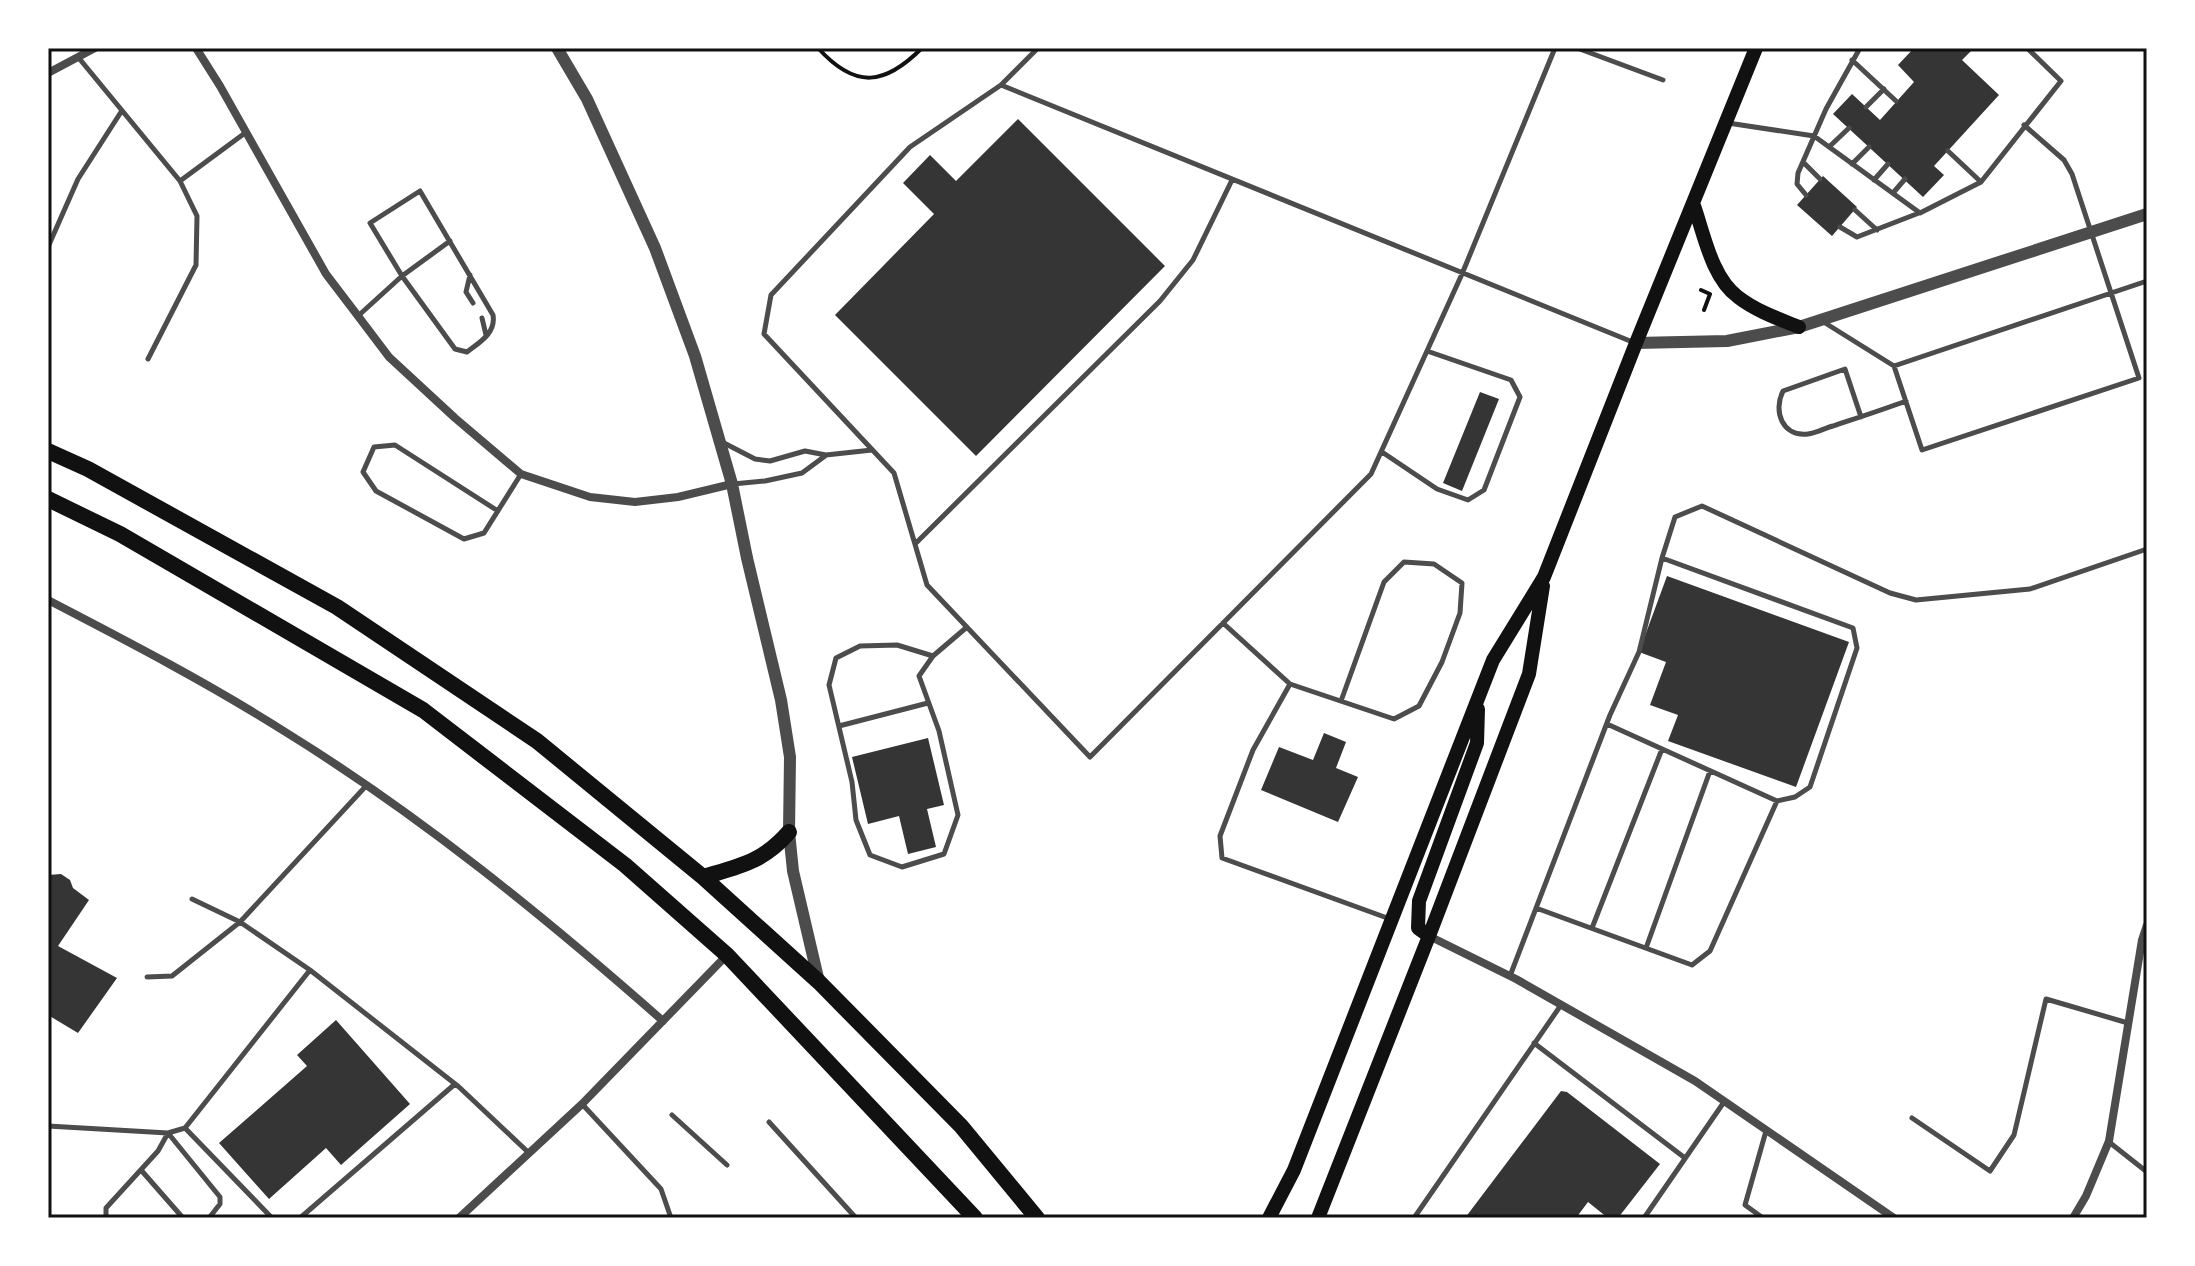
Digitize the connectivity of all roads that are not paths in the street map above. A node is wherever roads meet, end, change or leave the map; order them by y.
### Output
1 (95, 48) edge
2 (196, 48) edge
3 (557, 48) edge
4 (1038, 48) edge
5 (1555, 48) edge
6 (1577, 48) edge
7 (1756, 48) edge
8 (1860, 48) edge
9 (2027, 48) edge
10 (78, 57) junction
11 (1852, 60) junction
12 (48, 73) edge
13 (1663, 80) dead end
14 (1001, 85) junction
15 (1884, 89) junction
16 (1896, 101) dead end
17 (1866, 107) dead end
18 (121, 112) junction
19 (1725, 123) junction
20 (2024, 125) junction
21 (1849, 128) dead end
22 (246, 133) junction
23 (1814, 136) junction
24 (1829, 147) junction
25 (1869, 147) dead end
26 (1948, 151) dead end
27 (1804, 163) junction
28 (1852, 164) junction
29 (1888, 164) dead end
30 (1820, 179) dead end
31 (1905, 179) dead end
32 (1232, 180) junction
33 (1874, 180) junction
34 (180, 181) junction
35 (1981, 182) junction
36 (1893, 193) junction
37 (1806, 195) dead end
38 (1693, 203) junction
39 (1855, 210) dead end
40 (1920, 213) junction
41 (2147, 214) edge
42 (1840, 227) dead end
43 (1877, 231) junction
44 (2090, 231) junction
45 (450, 241) junction
46 (48, 247) edge
47 (1462, 274) junction
48 (470, 275) junction
49 (402, 276) junction
50 (2147, 281) edge
51 (2111, 292) junction
52 (473, 303) dead end
53 (358, 316) junction
54 (482, 318) dead end
55 (1821, 320) junction
56 (1799, 327) junction
57 (486, 336) junction
58 (1636, 343) junction
59 (1427, 351) junction
60 (148, 359) dead end
61 (1894, 366) junction
62 (1906, 401) junction
63 (1861, 417) junction
64 (720, 441) junction
65 (873, 450) junction
66 (48, 451) edge
67 (1382, 452) junction
68 (826, 455) junction
69 (521, 474) junction
70 (732, 484) junction
71 (48, 499) edge
72 (498, 511) junction
73 (915, 545) junction
74 (2147, 549) edge
75 (1662, 558) junction
76 (1544, 577) junction
77 (48, 600) edge
78 (1223, 623) junction
79 (967, 627) junction
80 (933, 656) junction
81 (1290, 684) junction
82 (1478, 696) junction
83 (1341, 701) junction
84 (928, 703) junction
85 (1607, 724) junction
86 (839, 726) junction
87 (1662, 749) junction
88 (1710, 771) junction
89 (367, 785) junction
90 (1777, 801) junction
91 (789, 832) junction
92 (703, 877) junction
93 (192, 899) dead end
94 (1536, 908) junction
95 (1391, 920) junction
96 (240, 922) junction
97 (2147, 925) edge
98 (1592, 928) junction
99 (1429, 936) junction
100 (1646, 948) junction
101 (727, 955) junction
102 (310, 970) junction
103 (1510, 976) junction
104 (147, 977) dead end
105 (819, 982) junction
106 (1561, 1004) junction
107 (663, 1021) junction
108 (2128, 1023) junction
109 (1534, 1043) junction
110 (455, 1084) junction
111 (1724, 1101) junction
112 (582, 1104) junction
113 (672, 1115) dead end
114 (1912, 1118) dead end
115 (769, 1122) dead end
116 (48, 1126) edge
117 (185, 1128) junction
118 (1766, 1130) junction
119 (168, 1133) junction
120 (2109, 1141) junction
121 (530, 1154) junction
122 (1685, 1158) junction
123 (727, 1165) dead end
124 (141, 1170) junction
125 (2147, 1172) edge
126 (1889, 1217) edge
127 (106, 1218) edge
128 (183, 1218) edge
129 (209, 1218) edge
130 (272, 1218) edge
131 (300, 1218) edge
132 (459, 1218) edge
133 (671, 1218) edge
134 (856, 1218) edge
135 (975, 1218) edge
136 (1037, 1218) edge
137 (1269, 1218) edge
138 (1318, 1218) edge
139 (1414, 1218) edge
140 (1644, 1218) edge
141 (1763, 1218) edge
142 (2073, 1218) edge

1 - 10 street
2 - 22 street
3 - 64 street
4 - 14 lane
5 - 47 lane
6 - 13 lane
7 - 19 main road
8 - 11 lane
9 - 20 lane
10 - 12 street
10 - 18 lane
11 - 15 lane
11 - 23 lane
14 - 32 lane
14 - 65 lane
15 - 16 lane
15 - 17 lane
18 - 34 lane
18 - 46 lane
19 - 23 lane
19 - 38 main road
20 - 35 lane
20 - 44 lane
21 - 24 lane
22 - 34 lane
22 - 53 street
23 - 24 lane
23 - 27 lane
24 - 28 lane
25 - 28 lane
26 - 35 lane
27 - 30 lane
27 - 37 lane
28 - 33 lane
29 - 33 lane
31 - 36 lane
32 - 47 lane
32 - 73 lane
33 - 36 lane
34 - 60 lane
35 - 40 lane
36 - 40 lane
38 - 56 main road
38 - 58 main road
39 - 43 lane
40 - 43 lane
41 - 44 street
42 - 43 lane
44 - 51 lane
44 - 55 street
45 - 48 lane
45 - 49 lane
45 - 49 lane
47 - 58 lane
47 - 59 lane
48 - 52 lane
48 - 57 lane
49 - 53 lane
49 - 57 lane
50 - 51 lane
51 - 61 lane
51 - 62 lane
53 - 69 street
54 - 57 lane
55 - 56 street
55 - 61 lane
56 - 58 street
58 - 76 main road
59 - 67 lane
59 - 67 lane
61 - 62 lane
62 - 63 lane
63 - 63 lane
64 - 68 lane
64 - 70 street
65 - 68 lane
65 - 73 lane
66 - 92 highway
67 - 78 lane
68 - 70 lane
69 - 70 street
69 - 72 lane
70 - 91 street
71 - 101 highway
72 - 72 lane
73 - 79 lane
74 - 75 lane
75 - 85 lane
75 - 90 lane
76 - 82 main road
76 - 99 main road
77 - 89 street
78 - 79 lane
78 - 81 lane
79 - 80 lane
80 - 84 lane
80 - 86 lane
81 - 83 lane
81 - 95 lane
82 - 95 main road
82 - 99 main road
83 - 83 lane
84 - 86 lane
84 - 86 lane
85 - 87 lane
85 - 94 lane
87 - 88 lane
87 - 98 lane
88 - 90 lane
88 - 100 lane
89 - 96 lane
89 - 107 street
90 - 100 lane
91 - 92 highway
91 - 105 street
92 - 105 highway
93 - 96 lane
94 - 98 lane
94 - 103 lane
95 - 137 main road
96 - 102 lane
96 - 104 lane
97 - 108 street
98 - 100 lane
99 - 103 street
99 - 138 main road
101 - 107 street
101 - 135 highway
102 - 110 lane
102 - 117 lane
103 - 106 street
105 - 136 highway
106 - 109 lane
106 - 111 street
107 - 112 street
108 - 114 lane
108 - 120 street
109 - 122 lane
109 - 139 lane
110 - 121 lane
110 - 131 lane
111 - 118 street
111 - 122 lane
112 - 121 street
112 - 133 lane
113 - 123 lane
115 - 134 lane
116 - 119 lane
117 - 119 lane
117 - 130 lane
118 - 126 street
118 - 141 lane
119 - 124 lane
119 - 129 lane
120 - 125 lane
120 - 142 street
121 - 132 street
122 - 140 lane
124 - 127 lane
124 - 128 lane

